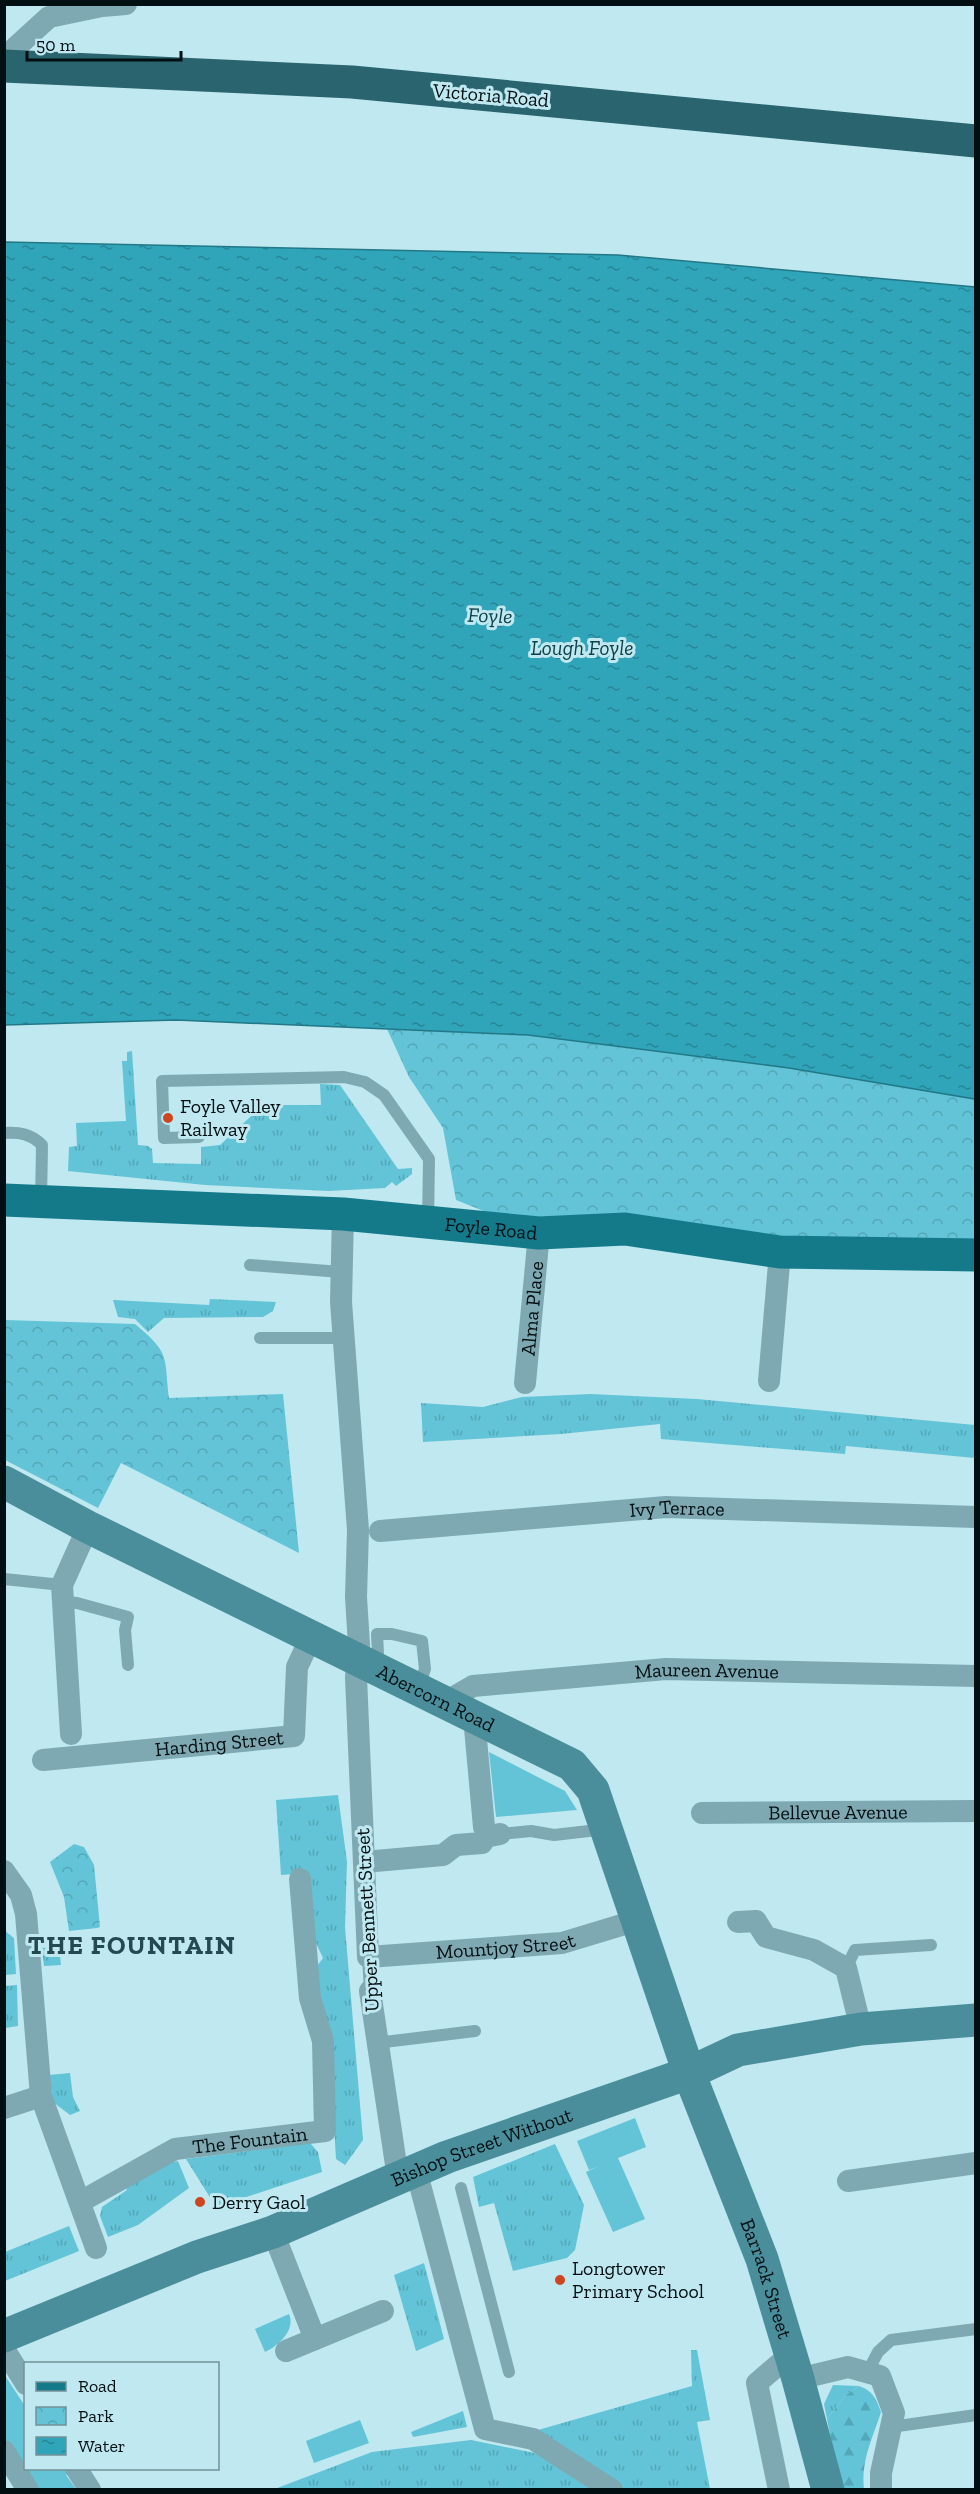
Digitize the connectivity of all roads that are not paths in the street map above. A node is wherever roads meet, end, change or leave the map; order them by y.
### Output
1 (126, 4) edge
2 (4, 58) edge
3 (4, 66) edge
4 (975, 141) edge
5 (4, 1133) edge
6 (199, 1137) dead end
7 (4, 1200) edge
8 (41, 1203) junction
9 (343, 1214) junction
10 (428, 1223) junction
11 (539, 1233) junction
12 (780, 1252) junction
13 (975, 1255) edge
14 (250, 1265) dead end
15 (341, 1272) junction
16 (260, 1338) dead end
17 (345, 1338) junction
18 (769, 1381) dead end
19 (525, 1383) dead end
20 (4, 1482) edge
21 (975, 1517) edge
22 (88, 1527) junction
23 (380, 1531) dead end
24 (4, 1579) edge
25 (63, 1594) junction
26 (311, 1637) junction
27 (366, 1664) junction
28 (128, 1665) dead end
29 (975, 1676) edge
30 (430, 1696) junction
31 (474, 1717) junction
32 (71, 1734) dead end
33 (44, 1760) dead end
34 (975, 1811) edge
35 (702, 1813) dead end
36 (607, 1829) junction
37 (488, 1835) junction
38 (364, 1862) junction
39 (4, 1871) edge
40 (300, 1879) dead end
41 (638, 1920) junction
42 (738, 1922) dead end
43 (932, 1945) dead end
44 (368, 1957) junction
45 (846, 1968) junction
46 (370, 2001) joint
47 (975, 2020) edge
48 (861, 2029) junction
49 (476, 2031) dead end
50 (376, 2043) junction
51 (689, 2073) junction
52 (41, 2096) junction
53 (4, 2108) edge
54 (975, 2163) edge
55 (407, 2174) junction
56 (848, 2181) dead end
57 (461, 2188) dead end
58 (80, 2202) junction
59 (273, 2232) junction
60 (95, 2244) dead end
61 (383, 2311) dead end
62 (975, 2329) edge
63 (4, 2336) edge
64 (315, 2339) junction
65 (4, 2349) edge
66 (286, 2350) dead end
67 (794, 2366) junction
68 (868, 2371) junction
69 (509, 2372) dead end
70 (24, 2381) edge
71 (975, 2415) edge
72 (891, 2427) junction
73 (4, 2451) edge
74 (77, 2470) edge
75 (28, 2490) edge
76 (90, 2490) edge
77 (612, 2490) edge
78 (779, 2490) edge
79 (828, 2490) edge
80 (881, 2490) edge

1 - 2 street
3 - 4 highway, Victoria Road
5 - 8 lane
6 - 10 lane
7 - 8 main road, Foyle Road
8 - 9 main road, Foyle Road
9 - 10 main road, Foyle Road
9 - 15 street, Upper Bennett Street
10 - 11 main road, Foyle Road
11 - 12 main road, Foyle Road
11 - 19 street, Alma Place
12 - 13 main road, Foyle Road
12 - 18 street
14 - 15 lane
15 - 17 street, Upper Bennett Street
16 - 17 lane
17 - 27 street, Upper Bennett Street
20 - 22 main road, Abercorn Road
21 - 23 street, Ivy Terrace
22 - 25 street
22 - 26 main road, Abercorn Road
24 - 25 lane
25 - 28 lane
25 - 32 street
26 - 27 main road, Abercorn Road
26 - 33 street, Harding Street
27 - 30 main road, Abercorn Road
27 - 30 lane
27 - 38 street, Upper Bennett Street
29 - 30 street, Maureen Avenue
30 - 31 main road, Abercorn Road
31 - 36 main road, Abercorn Road
31 - 37 street
34 - 35 street, Bellevue Avenue
36 - 37 lane
36 - 41 main road, Abercorn Road
37 - 38 street
38 - 44 street, Upper Bennett Street
39 - 52 street
40 - 58 street, The Fountain
41 - 44 street, Mountjoy Street
41 - 51 main road, Abercorn Road
42 - 45 street
43 - 45 lane
44 - 46 lane, Upper Bennett Street
45 - 48 street
46 - 50 street, Upper Bennett Street
47 - 48 main road, Bishop Street Without
48 - 51 main road, Bishop Street Without
49 - 50 lane
50 - 55 street, Upper Bennett Street
51 - 55 main road, Bishop Street Without
51 - 67 main road, Barrack Street
52 - 53 street
52 - 58 street
54 - 56 street
55 - 59 main road, Bishop Street Without
55 - 77 street, Upper Bennett Street
57 - 69 lane
58 - 60 street
59 - 63 main road, Bishop Street Without
59 - 64 street
61 - 64 street
62 - 68 lane
64 - 66 street
65 - 70 street
67 - 68 street
67 - 78 street
67 - 79 main road, Barrack Street
68 - 72 street
71 - 72 lane
72 - 80 street
73 - 75 street
74 - 76 street

